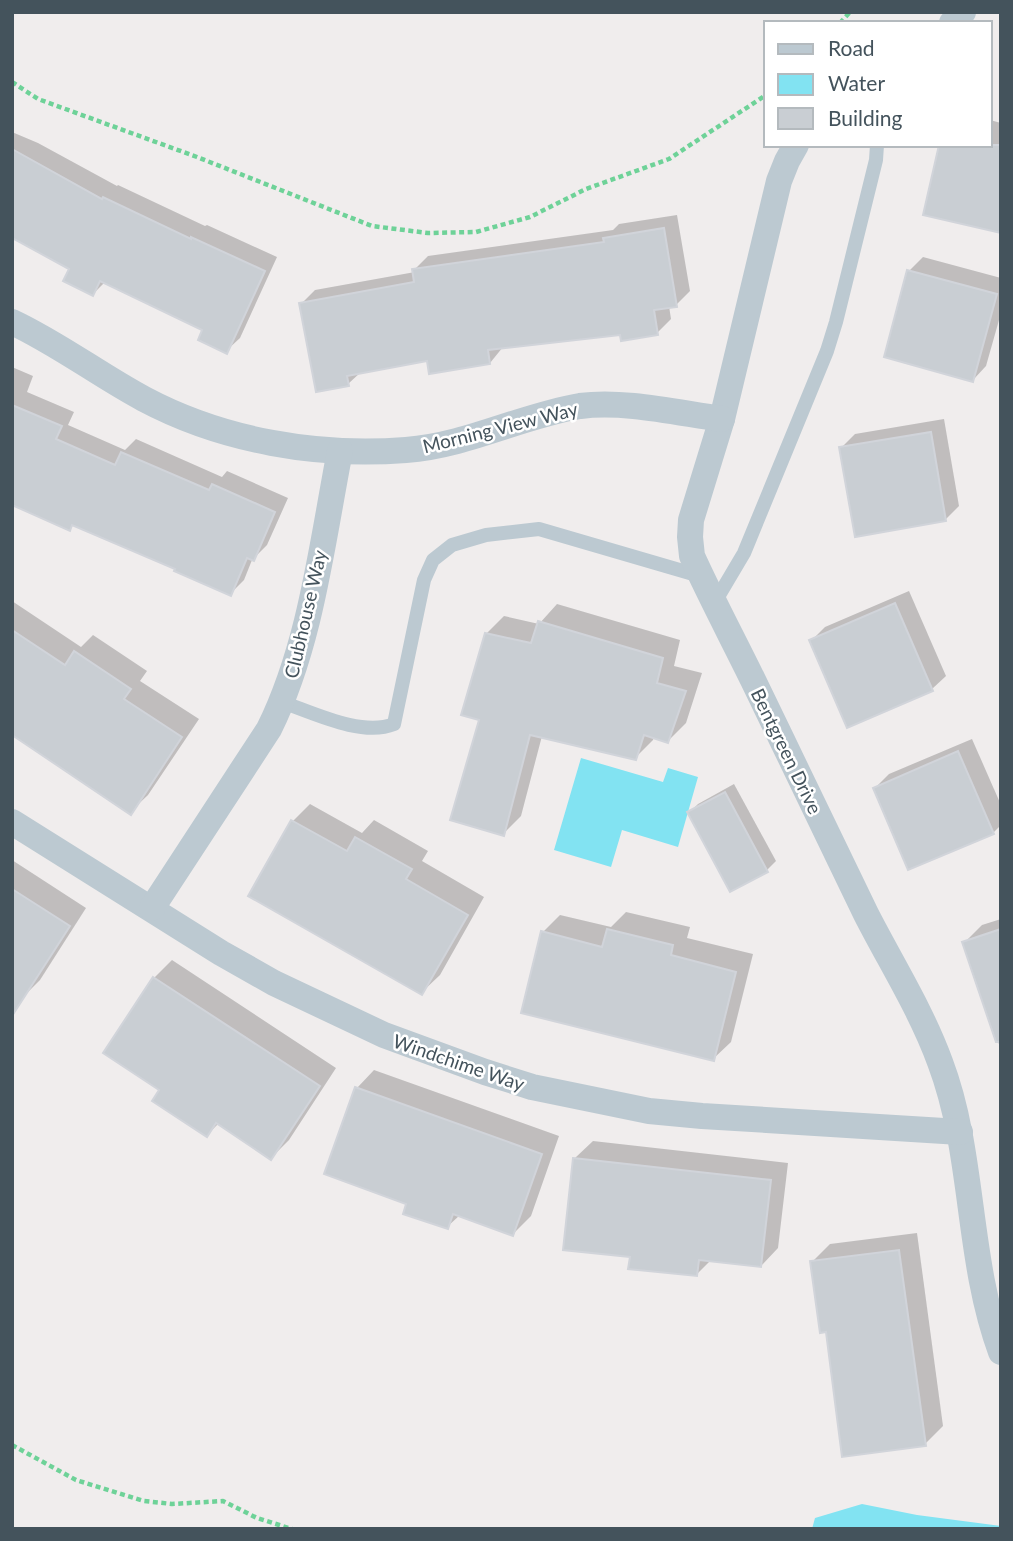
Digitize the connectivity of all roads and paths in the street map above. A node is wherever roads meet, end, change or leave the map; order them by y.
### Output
1 (12, 82) edge
2 (764, 95) edge
3 (795, 147) edge
4 (877, 147) edge
5 (12, 322) edge
6 (722, 419) junction
7 (340, 451) junction
8 (702, 576) junction
9 (715, 602) junction
10 (282, 702) junction
11 (12, 822) edge
12 (152, 908) junction
13 (960, 1132) junction
14 (1001, 1352) edge
15 (12, 1445) edge
16 (292, 1529) edge

1 - 2 path
3 - 6 street, Bentgreen Drive
4 - 9 lane
5 - 7 street, Morning View Way
6 - 7 street, Morning View Way
6 - 8 street, Bentgreen Drive
7 - 10 street, Clubhouse Way
8 - 9 street, Bentgreen Drive
8 - 10 lane
9 - 13 street, Bentgreen Drive
10 - 12 street, Clubhouse Way
11 - 12 street, Windchime Way
12 - 13 street, Windchime Way
13 - 14 street, Bentgreen Drive
15 - 16 path

